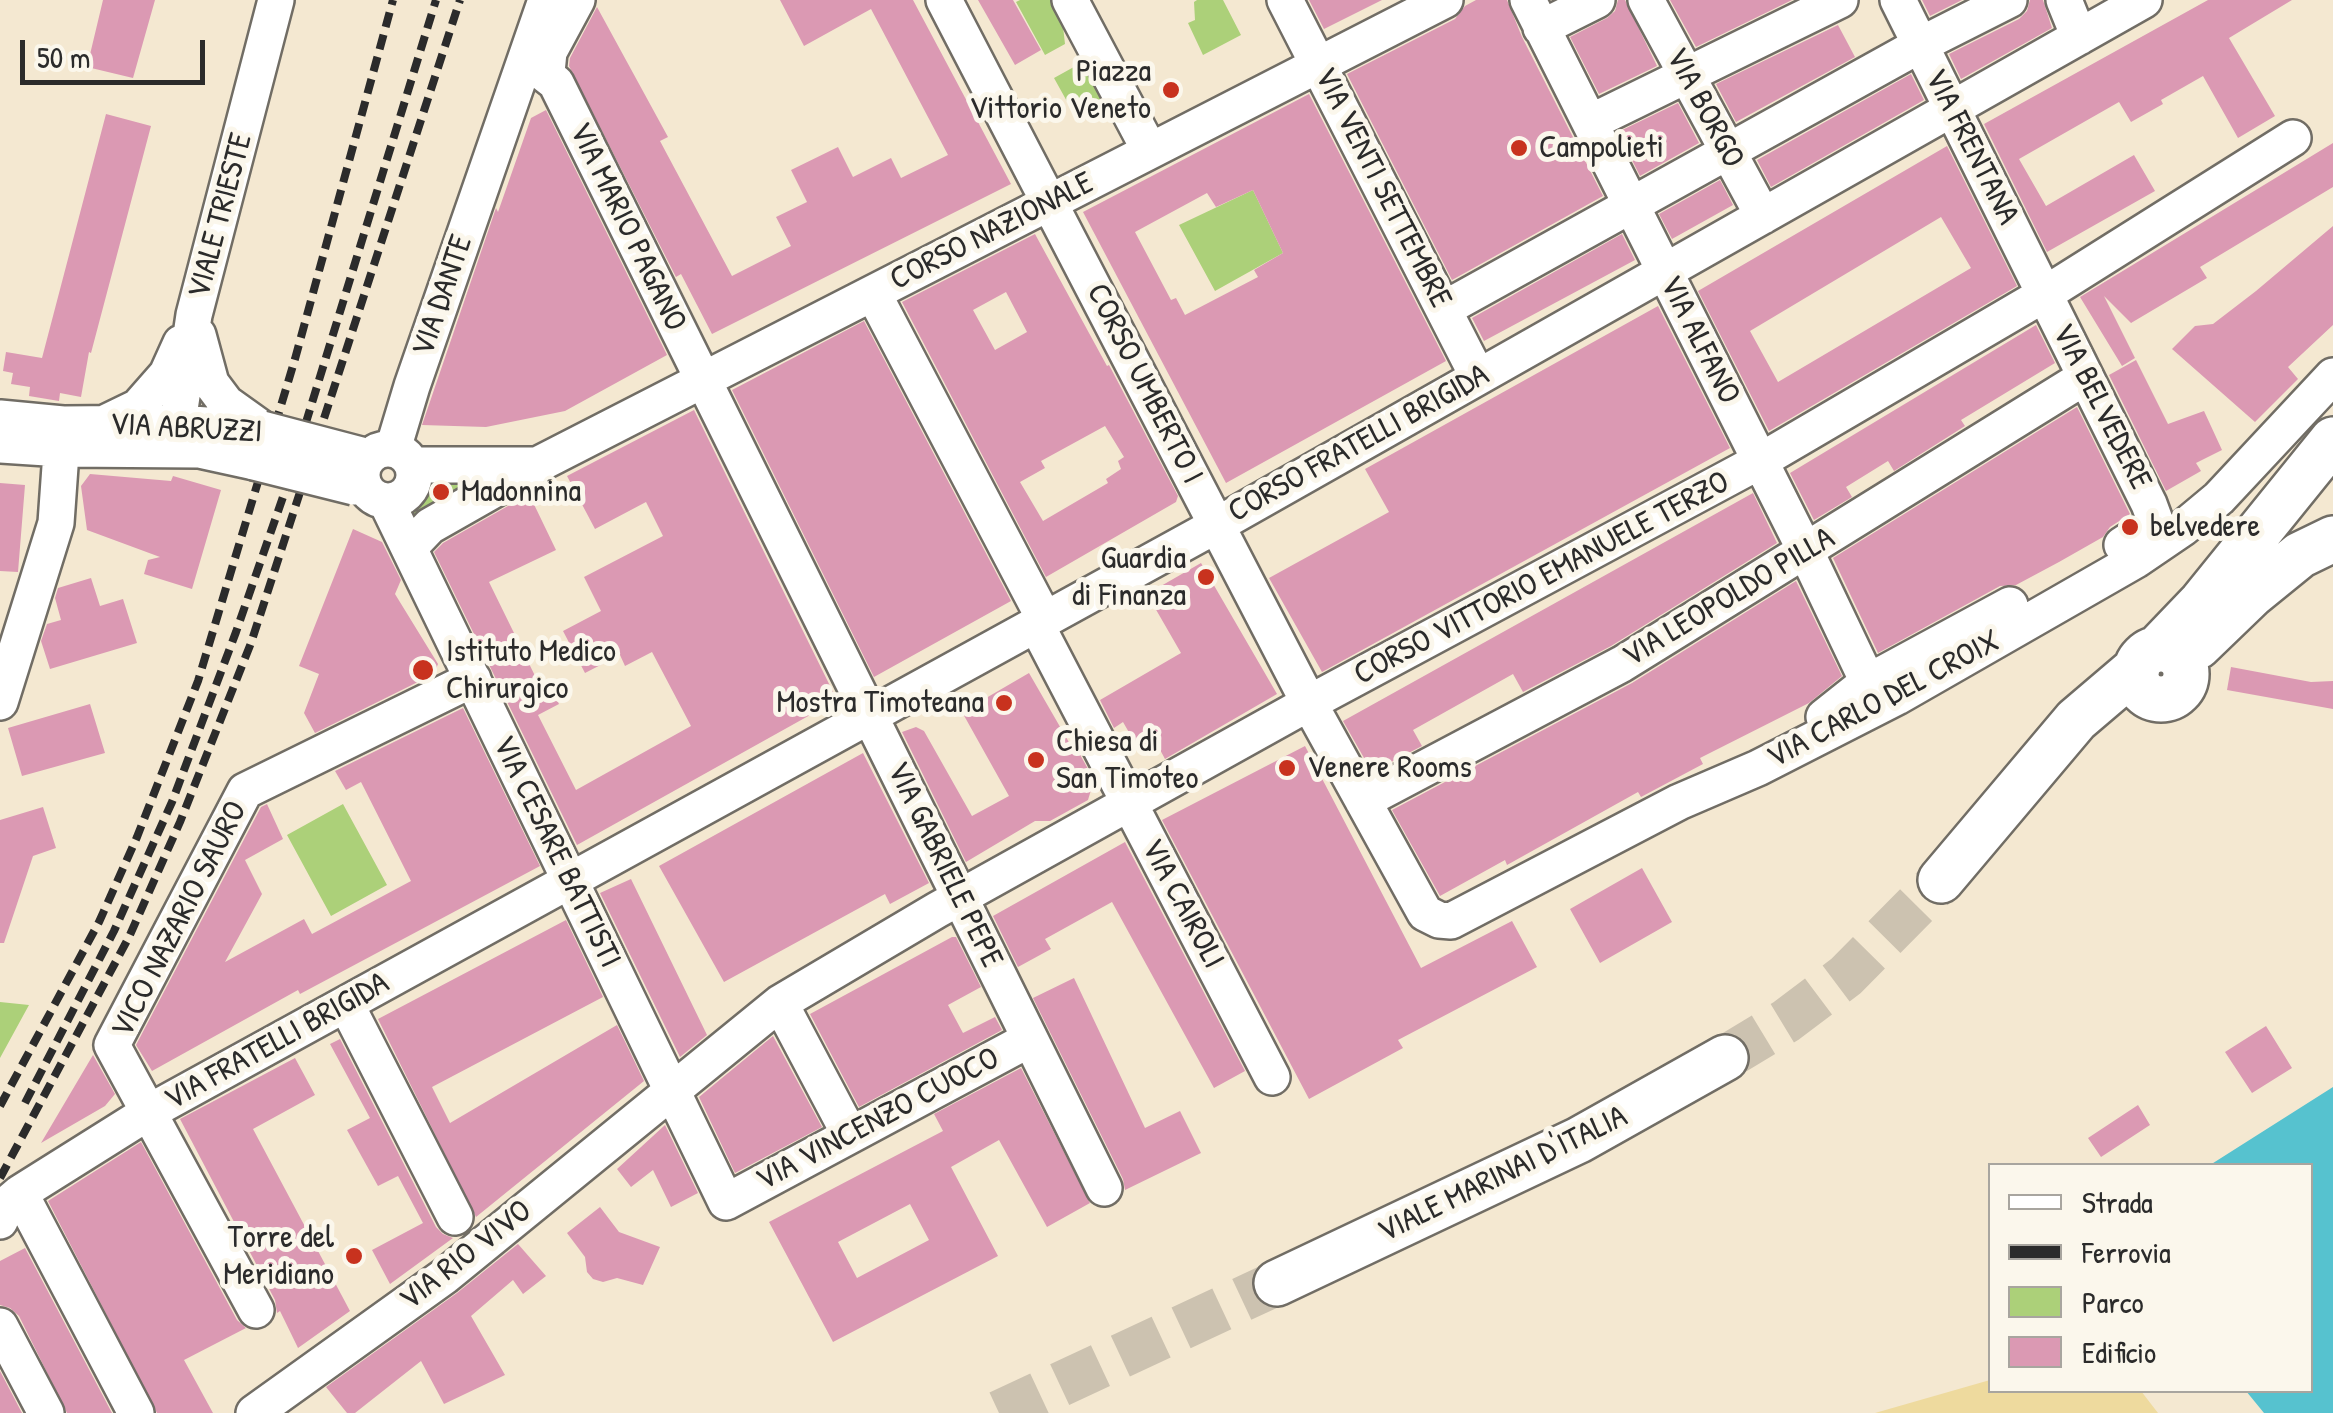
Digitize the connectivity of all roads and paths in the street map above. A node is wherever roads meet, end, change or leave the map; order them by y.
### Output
1 (276, 0) edge
2 (546, 0) edge
3 (577, 0) edge
4 (944, 0) edge
5 (1070, 0) edge
6 (1285, 0) edge
7 (1445, 0) edge
8 (1597, 0) edge
9 (1646, 0) edge
10 (1840, 0) edge
11 (1898, 0) edge
12 (2008, 0) edge
13 (2064, 0) edge
14 (2144, 0) edge
15 (1534, 14) edge
16 (2079, 37) junction
17 (1920, 46) junction
18 (1319, 64) junction
19 (1686, 74) junction
20 (547, 76) junction
21 (1952, 109) junction
22 (1591, 122) junction
23 (2293, 138) dead end
24 (495, 145) junction
25 (1150, 151) junction
26 (1728, 153) junction
27 (1050, 203) junction
28 (1632, 205) junction
29 (1762, 216) junction
30 (1664, 272) junction
31 (874, 293) junction
32 (2044, 294) junction
33 (1444, 310) junction
34 (194, 314) junction
35 (2333, 376) edge
36 (1478, 377) junction
37 (2085, 377) junction
38 (704, 380) junction
39 (0, 418) edge
40 (100, 424) junction
41 (189, 436) junction
42 (62, 437) junction
43 (2333, 440) edge
44 (0, 445) edge
45 (258, 445) junction
46 (1760, 460) junction
47 (539, 464) junction
48 (377, 472) junction
49 (2291, 492) junction
50 (1217, 525) junction
51 (2333, 536) edge
52 (409, 548) junction
53 (1806, 552) junction
54 (1040, 622) junction
55 (2155, 668) junction
56 (472, 679) junction
57 (1868, 682) junction
58 (0, 702) edge
59 (1309, 703) junction
60 (870, 716) junction
61 (1694, 795) junction
62 (1363, 801) junction
63 (1130, 804) junction
64 (1402, 874) joint
65 (1941, 880) tunnel mouth
66 (570, 881) junction
67 (960, 898) junction
68 (780, 1003) junction
69 (346, 1004) junction
70 (1030, 1038) junction
71 (1725, 1058) tunnel mouth
72 (1272, 1076) dead end
73 (673, 1093) junction
74 (149, 1112) junction
75 (850, 1135) junction
76 (1104, 1188) dead end
77 (726, 1202) joint
78 (10, 1207) edge
79 (455, 1217) dead end
80 (1278, 1283) tunnel mouth
81 (256, 1310) dead end
82 (0, 1326) edge
83 (46, 1413) edge
84 (136, 1413) edge
85 (254, 1413) edge

1 - 34 street, VIALE TRIESTE
2 - 24 street, VIA DANTE
3 - 20 street, VIA DANTE
4 - 27 street, CORSO UMBERTO I
5 - 25 street
6 - 18 street, VIA VENTI SETTEMBRE
7 - 18 street, CORSO NAZIONALE
8 - 15 street
9 - 19 street, VIA BORGO
10 - 19 street
11 - 17 street, VIA FRENTANA
12 - 17 street
13 - 16 street
14 - 16 street, CORSO FRATELLI BRIGIDA
15 - 22 street, VIA ALFANO
16 - 21 street, CORSO FRATELLI BRIGIDA
17 - 21 street, VIA FRENTANA
17 - 26 street
18 - 25 street, CORSO NAZIONALE
18 - 33 street, VIA VENTI SETTEMBRE
19 - 22 street
19 - 26 street, VIA BORGO
20 - 24 street, VIA DANTE
20 - 38 street, VIA MARIO PAGANO
21 - 29 street, CORSO FRATELLI BRIGIDA
21 - 32 street, VIA FRENTANA
22 - 28 street, VIA ALFANO
23 - 32 street, CORSO VITTORIO EMANUELE TERZO
24 - 48 street, VIA DANTE
25 - 27 street, CORSO NAZIONALE
26 - 28 street
26 - 29 street, VIA BORGO
27 - 31 street, CORSO NAZIONALE
27 - 50 street, CORSO UMBERTO I
28 - 30 street, VIA ALFANO
28 - 33 street
29 - 30 street, CORSO FRATELLI BRIGIDA
30 - 36 street, CORSO FRATELLI BRIGIDA
30 - 46 street, VIA ALFANO
31 - 38 street, CORSO NAZIONALE
31 - 54 street, VIA CAIROLI
32 - 37 street, VIA BELVEDERE
32 - 46 street, CORSO VITTORIO EMANUELE TERZO
33 - 36 street, VIA VENTI SETTEMBRE
34 - 40 street, VIALE TRIESTE
34 - 41 street, VIALE TRIESTE
34 - 45 street, VIALE TRIESTE
35 - 61 street, VIA CARLO DEL CROIX
36 - 50 street, CORSO FRATELLI BRIGIDA
37 - 53 street, VIA LEOPOLDO PILLA
37 - 57 street, VIA BELVEDERE
38 - 47 street, CORSO NAZIONALE
38 - 60 street, VIA GABRIELE PEPE
39 - 42 street, VIA ABRUZZI
40 - 41 street, VIA ABRUZZI
40 - 42 street, VIA ABRUZZI
41 - 42 street, VIA ABRUZZI
41 - 45 street, VIA ABRUZZI
42 - 44 street, VIA ABRUZZI
42 - 58 street
43 - 49 main road
45 - 48 street, VIA ABRUZZI, bridge
46 - 53 street, VIA ALFANO
46 - 59 street, CORSO VITTORIO EMANUELE TERZO
47 - 48 street, CORSO NAZIONALE
47 - 52 street, CORSO NAZIONALE
48 - 52 street, VIA CESARE BATTISTI
49 - 51 street
49 - 55 main road
50 - 54 street, CORSO FRATELLI BRIGIDA
50 - 59 street, CORSO UMBERTO I
51 - 55 main road
52 - 56 street, VIA CESARE BATTISTI
53 - 57 street, VIA ALFANO
53 - 62 street, VIA LEOPOLDO PILLA
54 - 60 street, CORSO FRATELLI BRIGIDA
54 - 63 street, VIA CAIROLI
55 - 65 main road
56 - 66 street, VIA CESARE BATTISTI
56 - 74 street, VICO NAZARIO SAURO
57 - 61 street, VIA BELVEDERE
59 - 62 street, CORSO UMBERTO I
59 - 63 street, CORSO VITTORIO EMANUELE TERZO
60 - 66 street, CORSO FRATELLI BRIGIDA
60 - 67 street, VIA GABRIELE PEPE
61 - 64 street, VIA CARLO DEL CROIX
62 - 64 street, CORSO UMBERTO I
63 - 67 street, CORSO VITTORIO EMANUELE TERZO
63 - 72 street, VIA CAIROLI
66 - 69 street, VIA FRATELLI BRIGIDA
66 - 73 street, VIA CESARE BATTISTI
67 - 68 street, CORSO VITTORIO EMANUELE TERZO
67 - 70 street, VIA GABRIELE PEPE
68 - 73 street, CORSO VITTORIO EMANUELE TERZO
68 - 75 street
69 - 74 street, VIA FRATELLI BRIGIDA
69 - 79 street
70 - 75 street, VIA VINCENZO CUOCO
70 - 76 street, VIA GABRIELE PEPE
71 - 80 main road, VIALE MARINAI D'ITALIA
73 - 77 street, VIA CESARE BATTISTI
73 - 85 street, VIA RIO VIVO
74 - 78 street, VIA FRATELLI BRIGIDA
74 - 81 street
75 - 77 street, VIA VINCENZO CUOCO
78 - 84 street
82 - 83 street

